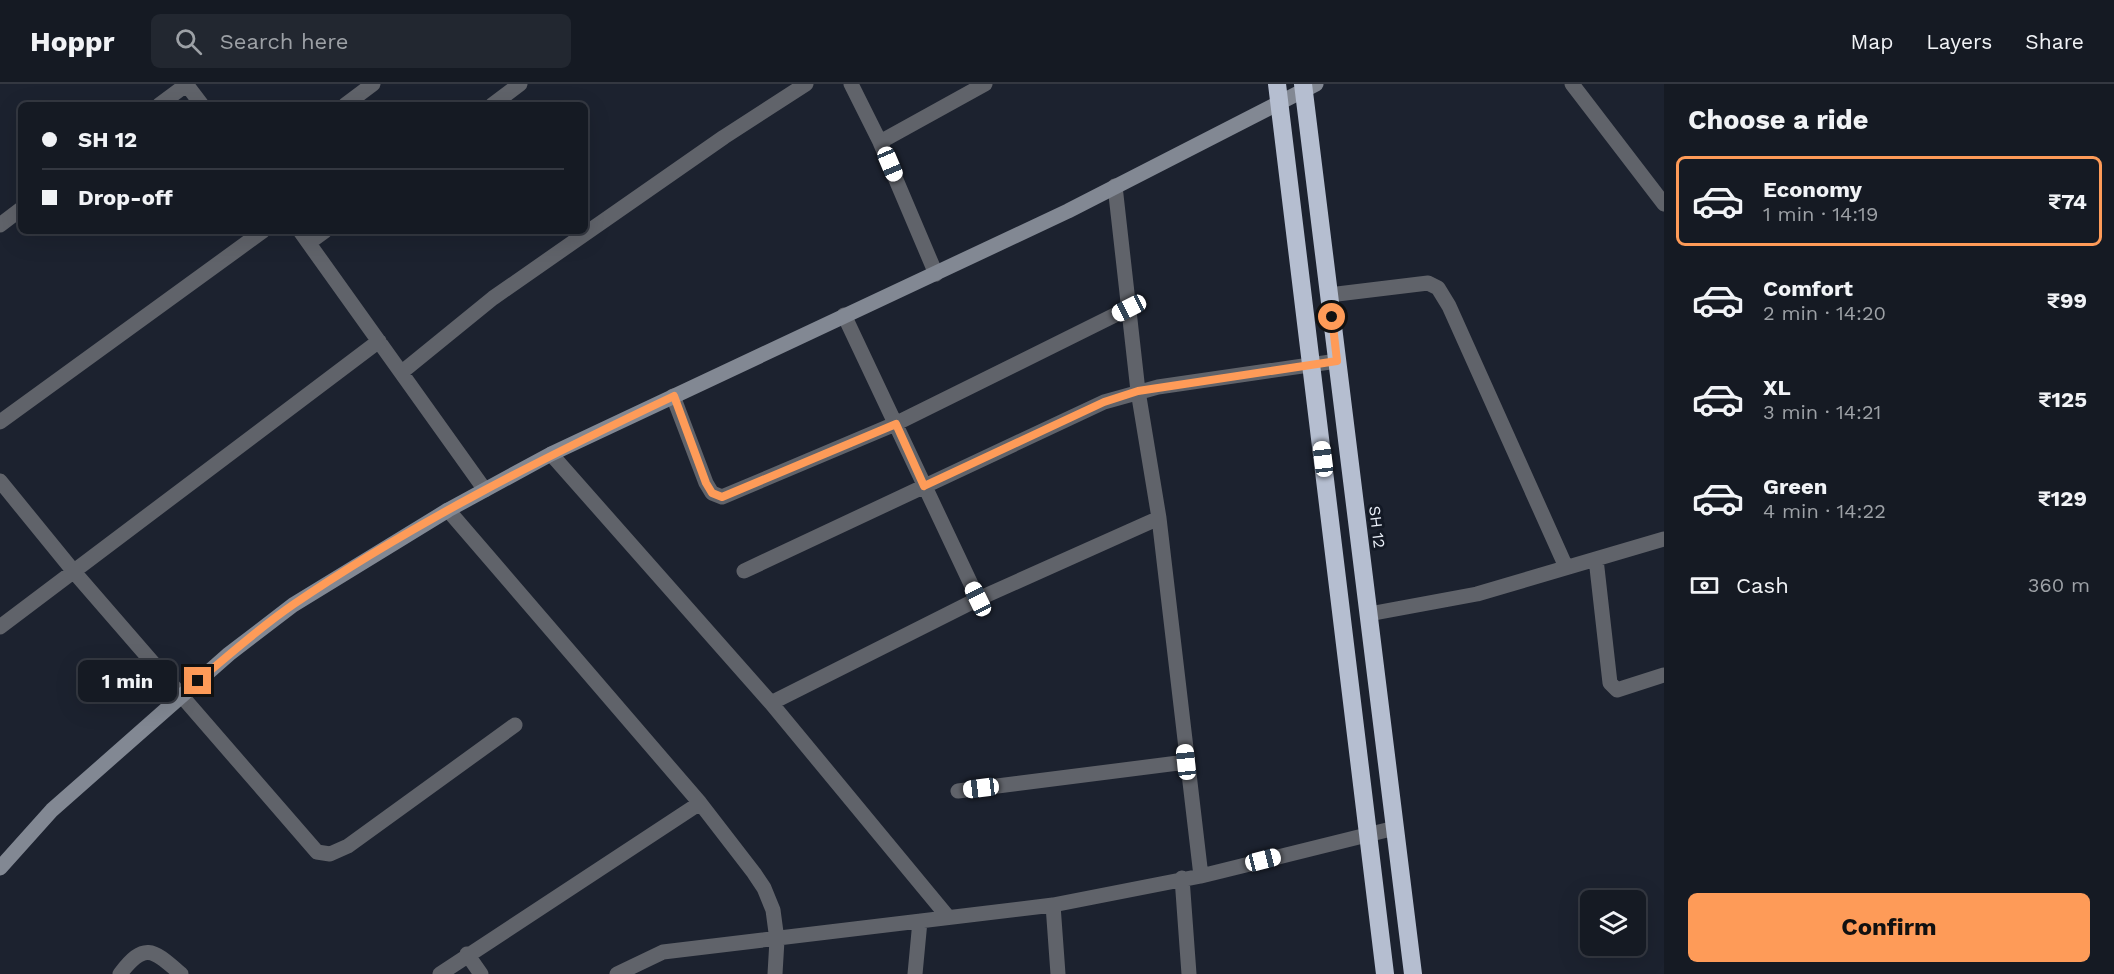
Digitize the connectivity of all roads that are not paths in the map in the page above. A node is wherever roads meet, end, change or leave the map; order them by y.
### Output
1 (186, 84) edge
2 (373, 84) edge
3 (520, 84) edge
4 (806, 84) edge
5 (851, 84) edge
6 (985, 84) edge
7 (1572, 84) edge
8 (1307, 86) edge
9 (1279, 93) edge
10 (163, 102) edge
11 (200, 102) edge
12 (349, 102) edge
13 (496, 102) edge
14 (880, 142) junction
15 (1115, 186) junction
16 (1664, 204) edge
17 (18, 211) edge
18 (0, 225) edge
19 (588, 232) edge
20 (259, 234) edge
21 (584, 234) edge
22 (305, 237) edge
23 (936, 274) junction
24 (1329, 295) junction
25 (1129, 308) junction
26 (844, 315) junction
27 (378, 341) junction
28 (1337, 361) junction
29 (1311, 365) junction
30 (402, 372) junction
31 (1138, 391) junction
32 (674, 396) junction
33 (0, 422) edge
34 (896, 424) junction
35 (551, 454) junction
36 (0, 481) edge
37 (924, 486) junction
38 (485, 490) junction
39 (448, 510) junction
40 (1159, 518) junction
41 (1664, 539) edge
42 (1596, 558) junction
43 (1566, 567) junction
44 (744, 572) dead end
45 (75, 573) junction
46 (978, 599) junction
47 (1369, 614) junction
48 (0, 627) edge
49 (1664, 675) edge
50 (182, 695) junction
51 (771, 703) junction
52 (515, 725) dead end
53 (1186, 762) junction
54 (958, 791) dead end
55 (700, 803) junction
56 (1395, 828) junction
57 (1368, 834) junction
58 (0, 868) edge
59 (1201, 876) junction
60 (1182, 878) junction
61 (1053, 905) junction
62 (948, 917) junction
63 (920, 921) junction
64 (777, 940) junction
65 (467, 954) junction
66 (120, 974) edge
67 (181, 974) edge
68 (440, 974) edge
69 (481, 974) edge
70 (617, 974) edge
71 (775, 974) edge
72 (915, 974) edge
73 (1058, 974) edge
74 (1190, 974) edge
75 (1384, 974) edge
76 (1413, 974) edge

1 - 10 street
1 - 11 street
2 - 12 street
3 - 13 street
4 - 19 street
5 - 14 street
6 - 14 street
7 - 16 street
8 - 9 street
8 - 24 highway, SH 12
9 - 15 street
9 - 29 highway
14 - 23 street
15 - 23 street
15 - 25 street
17 - 18 street
20 - 33 street
21 - 30 street
22 - 27 street
23 - 26 street
24 - 28 highway, SH 12
24 - 43 street
25 - 31 street
25 - 34 street
26 - 32 street
26 - 34 street
27 - 30 street
27 - 45 street
28 - 29 street
28 - 47 highway, SH 12
29 - 31 street
29 - 57 highway
30 - 38 street
31 - 37 street
31 - 40 street
32 - 34 street
32 - 35 street
34 - 37 street
35 - 38 street
35 - 51 street
36 - 45 street
37 - 44 street
37 - 46 street
38 - 39 street
39 - 50 street
39 - 55 street
40 - 46 street
40 - 53 street
41 - 42 street
42 - 43 street
42 - 49 street
43 - 47 street
45 - 48 street
45 - 50 street
46 - 51 street
47 - 56 highway, SH 12
50 - 52 street
50 - 58 street
51 - 62 street
53 - 54 street
53 - 59 street
55 - 64 street
55 - 65 street
56 - 57 street
56 - 76 highway, SH 12
57 - 59 street
57 - 75 highway
59 - 60 street
60 - 61 street
60 - 74 street
61 - 62 street
61 - 73 street
62 - 63 street
63 - 64 street
63 - 72 street
64 - 70 street
64 - 71 street
65 - 68 street
65 - 69 street
66 - 67 street

